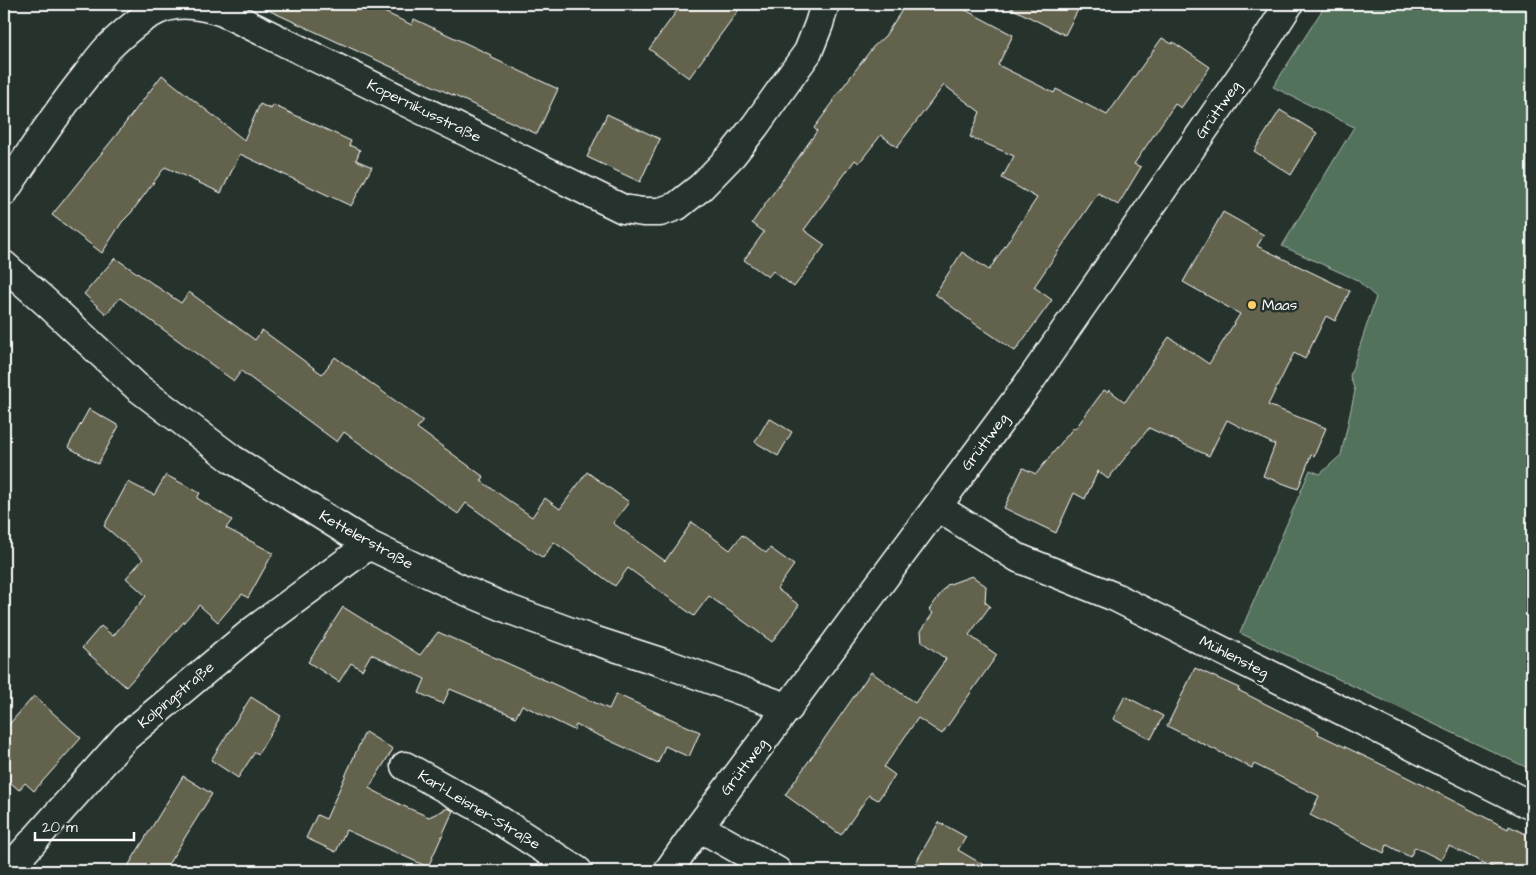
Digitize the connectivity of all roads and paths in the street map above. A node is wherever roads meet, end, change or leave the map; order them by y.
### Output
1 (825, 4) edge
2 (1289, 4) edge
3 (4, 192) edge
4 (4, 265) edge
5 (937, 506) junction
6 (370, 545) junction
7 (789, 708) junction
8 (405, 766) dead end
9 (1532, 806) edge
10 (699, 827) junction
11 (7, 871) edge
12 (578, 871) edge
13 (668, 871) edge
14 (777, 871) edge

1 - 3 street, Kopernikusstraße
2 - 5 street, Grüttweg
4 - 6 street, Kettelerstraße
5 - 7 street, Grüttweg
5 - 9 street, Mühlensteg
6 - 7 street, Kettelerstraße
6 - 11 street, Kolpingstraße
7 - 10 street, Grüttweg
8 - 12 street, Karl-Leisner-Straße
10 - 13 street, Grüttweg
10 - 14 street

